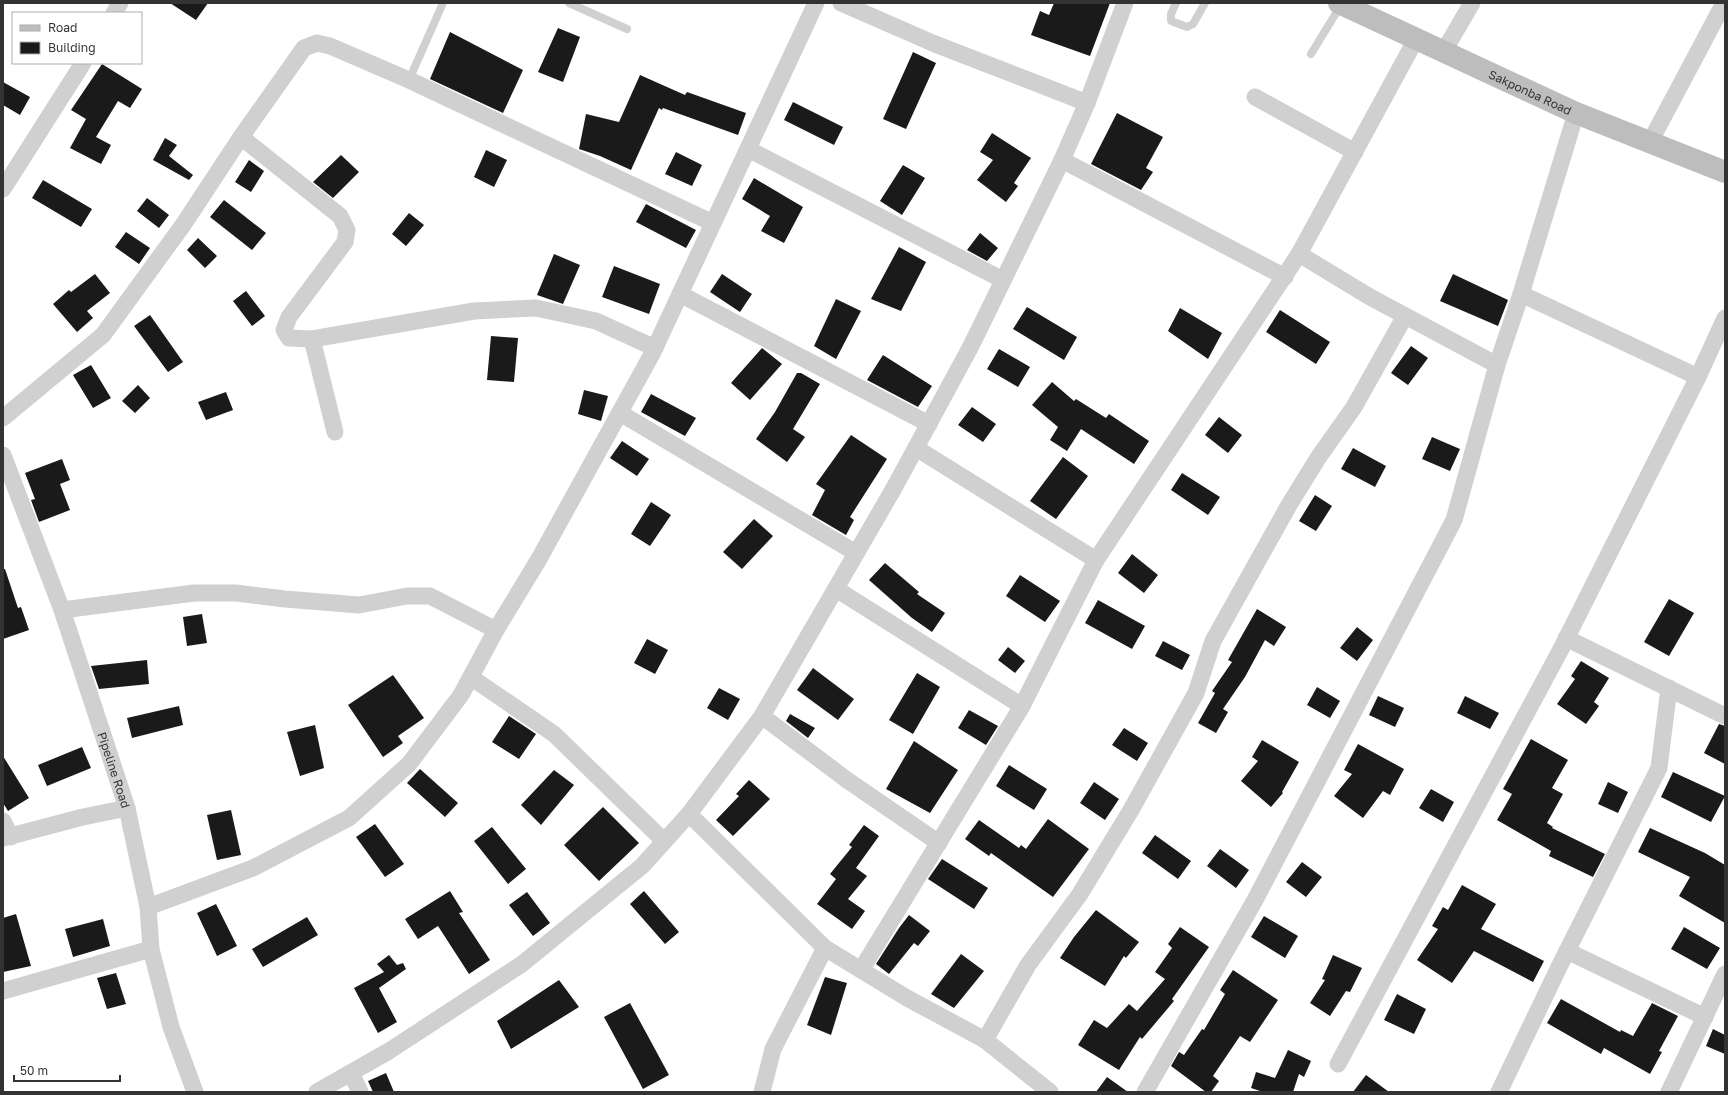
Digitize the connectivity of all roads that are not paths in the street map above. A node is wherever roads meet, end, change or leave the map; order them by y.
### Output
1 (120, 3) edge
2 (443, 3) edge
3 (569, 3) edge
4 (816, 3) edge
5 (841, 3) edge
6 (1125, 3) edge
7 (1176, 3) edge
8 (1205, 3) edge
9 (1472, 3) edge
10 (1724, 3) edge
11 (1340, 4) edge
12 (115, 12) edge
13 (627, 29) dead end
14 (1416, 39) junction
15 (1444, 51) junction
16 (1311, 54) dead end
17 (82, 64) edge
18 (409, 80) junction
19 (1255, 97) dead end
20 (1087, 103) junction
21 (1576, 113) junction
22 (241, 137) junction
23 (1650, 142) junction
24 (748, 149) junction
25 (1355, 152) junction
26 (1062, 160) junction
27 (1725, 172) edge
28 (3, 189) edge
29 (713, 223) junction
30 (1299, 254) junction
31 (1285, 277) junction
32 (1003, 280) junction
33 (680, 294) junction
34 (1521, 294) junction
35 (1405, 316) junction
36 (1725, 318) edge
37 (312, 339) junction
38 (655, 348) junction
39 (1497, 365) junction
40 (1698, 377) junction
41 (620, 413) junction
42 (3, 418) edge
43 (929, 424) junction
44 (335, 432) dead end
45 (916, 448) junction
46 (3, 455) edge
47 (856, 553) junction
48 (1096, 560) junction
49 (836, 589) junction
50 (62, 610) junction
51 (496, 630) junction
52 (1566, 638) junction
53 (472, 678) junction
54 (1669, 688) junction
55 (1022, 706) junction
56 (762, 716) junction
57 (1725, 716) edge
58 (127, 808) junction
59 (689, 814) junction
60 (3, 821) edge
61 (7, 838) edge
62 (664, 841) junction
63 (939, 843) junction
64 (148, 907) junction
65 (825, 948) junction
66 (150, 949) junction
67 (1567, 951) junction
68 (861, 970) junction
69 (1725, 974) edge
70 (3, 991) edge
71 (1705, 1017) junction
72 (985, 1040) junction
73 (1338, 1064) dead end
74 (351, 1073) junction
75 (194, 1092) edge
76 (317, 1092) edge
77 (360, 1092) edge
78 (762, 1092) edge
79 (1050, 1092) edge
80 (1145, 1092) edge
81 (1499, 1092) edge
82 (1669, 1092) edge

1 - 12 street
2 - 18 lane
3 - 13 lane
4 - 24 street
5 - 20 street
6 - 20 street
7 - 8 lane
9 - 15 street
10 - 23 street
11 - 14 main road, Sakponba Road
11 - 16 lane
14 - 15 main road, Sakponba Road
14 - 25 street
15 - 21 main road, Sakponba Road
17 - 28 street
18 - 22 street
18 - 29 street
19 - 25 street
20 - 26 street
21 - 23 main road, Sakponba Road
21 - 34 street
22 - 37 street
22 - 42 street
23 - 27 main road, Sakponba Road
24 - 29 street
24 - 32 street
25 - 30 street
26 - 31 street
26 - 32 street
29 - 33 street
30 - 31 street
30 - 35 street
31 - 48 street
32 - 43 street
33 - 38 street
33 - 43 street
34 - 39 street
34 - 40 street
35 - 39 street
35 - 72 street
36 - 40 street
37 - 38 street
37 - 44 street
38 - 41 street
39 - 80 street
40 - 52 street
41 - 47 street
41 - 51 street
43 - 45 street
45 - 47 street
45 - 48 street
46 - 50 street, Pipeline Road
47 - 49 street
48 - 55 street
49 - 55 street
49 - 56 street
50 - 51 street
50 - 58 street, Pipeline Road
51 - 53 street
52 - 54 street
52 - 73 street
53 - 62 street
53 - 64 street
54 - 57 street
54 - 67 street
55 - 63 street
56 - 59 street
56 - 63 street
58 - 61 street
58 - 64 street, Pipeline Road
59 - 62 street
59 - 65 street
60 - 61 street
62 - 74 street
63 - 68 street
64 - 66 street, Pipeline Road
65 - 68 street
65 - 78 street
66 - 70 street
66 - 75 street, Pipeline Road
67 - 71 street
67 - 81 street
68 - 72 street
69 - 71 street
71 - 82 street
72 - 79 street
74 - 76 street
74 - 77 street

